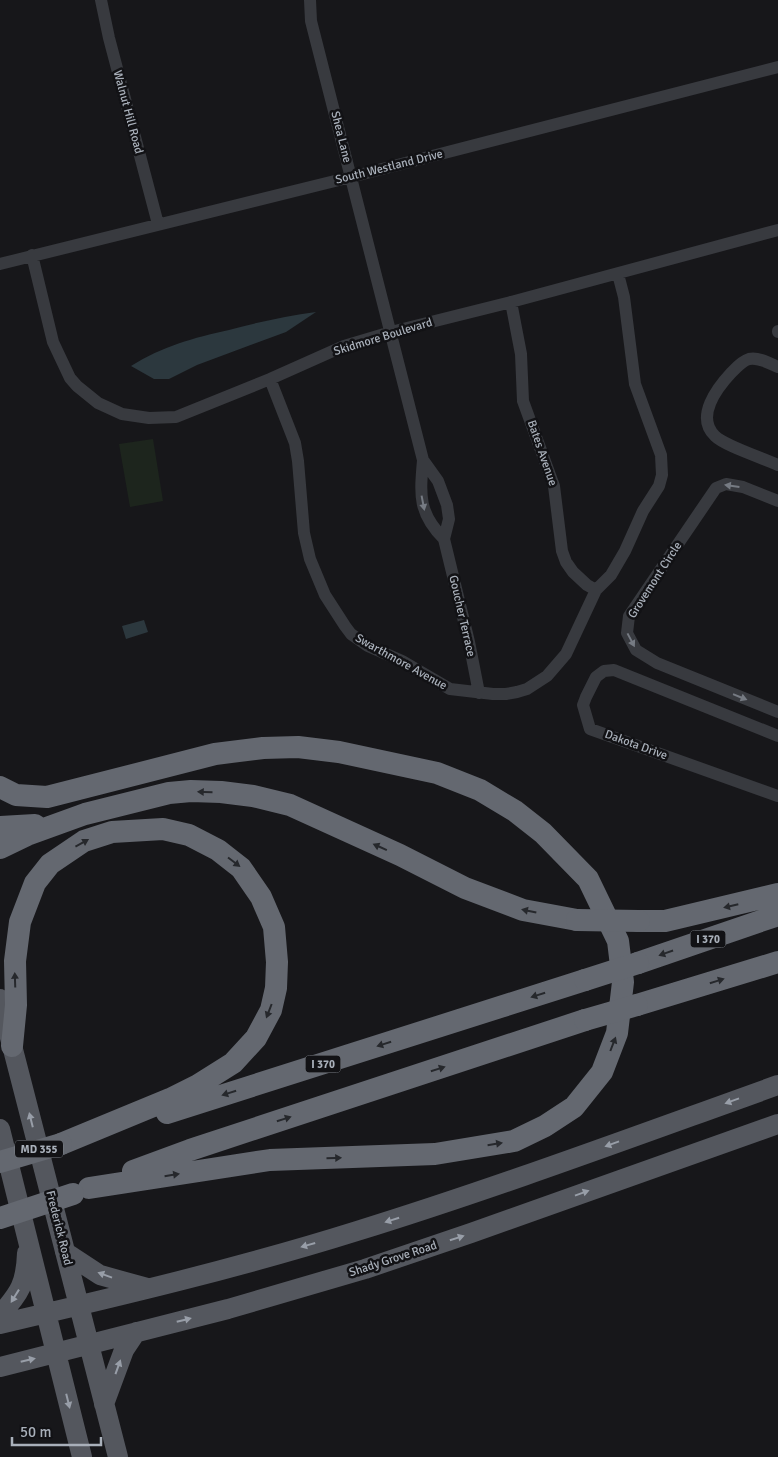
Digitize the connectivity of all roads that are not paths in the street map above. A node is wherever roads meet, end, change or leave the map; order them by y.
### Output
1 (100, 0) edge
2 (310, 0) edge
3 (778, 67) edge
4 (351, 177) junction
5 (158, 224) junction
6 (778, 230) edge
7 (32, 256) junction
8 (0, 264) edge
9 (618, 274) junction
10 (511, 302) junction
11 (391, 332) junction
12 (778, 367) edge
13 (270, 380) junction
14 (423, 460) junction
15 (778, 465) edge
16 (778, 501) edge
17 (444, 539) junction
18 (596, 590) junction
19 (479, 693) junction
20 (778, 712) edge
21 (778, 736) edge
22 (0, 787) edge
23 (778, 796) edge
24 (59, 823) junction
25 (0, 827) edge
26 (0, 848) edge
27 (778, 894) edge
28 (778, 915) edge
29 (778, 962) edge
30 (0, 999) edge
31 (12, 1046) junction
32 (778, 1085) edge
33 (778, 1124) edge
34 (0, 1129) edge
35 (61, 1144) junction
36 (0, 1162) edge
37 (81, 1191) junction
38 (0, 1218) edge
39 (28, 1241) junction
40 (65, 1252) junction
41 (149, 1289) junction
42 (79, 1305) junction
43 (46, 1313) junction
44 (0, 1314) edge
45 (0, 1324) edge
46 (136, 1332) junction
47 (89, 1344) junction
48 (56, 1353) junction
49 (0, 1367) edge
50 (104, 1404) junction
51 (82, 1457) edge
52 (118, 1457) edge

1 - 5 street, Walnut Hill Road
2 - 4 street, Shea Lane
3 - 4 street, South Westland Drive
4 - 5 street, South Westland Drive
4 - 11 street, Shea Lane
5 - 7 street, South Westland Drive
6 - 9 street, Skidmore Boulevard
7 - 8 street, South Westland Drive
7 - 13 street, Skidmore Boulevard
9 - 10 street, Skidmore Boulevard
9 - 18 street, Swarthmore Avenue
10 - 11 street, Skidmore Boulevard
10 - 18 street, Bates Avenue
11 - 13 street, Skidmore Boulevard
11 - 14 street, Goucher Terrace
12 - 15 street
13 - 19 street, Swarthmore Avenue
14 - 17 street, Goucher Terrace
14 -> 17 street, Goucher Terrace
16 -> 20 street, Grovemont Circle
17 - 19 street, Goucher Terrace
18 - 19 street, Swarthmore Avenue
21 - 23 street, Dakota Drive
37 -> 22 highway
24 - 25 highway
24 - 26 highway
27 -> 24 highway, bridge
28 -> 35 highway, I 370, bridge
37 -> 29 highway, bridge
30 - 31 main road, Frederick Road / MD 355
31 -> 35 highway
40 -> 31 main road, Frederick Road / MD 355
32 -> 41 main road
46 -> 33 main road, Shady Grove Road
34 - 39 main road, MD 355
35 - 36 highway, I 370, bridge
37 - 38 highway, bridge
39 - 43 main road, MD 355
39 -> 44 main road
41 -> 40 main road
40 - 42 main road, Frederick Road / MD 355
41 - 42 main road
42 - 43 main road
42 - 47 main road, Frederick Road / MD 355
43 - 45 main road
43 - 48 main road, MD 355
46 - 47 main road, Shady Grove Road
50 -> 46 main road
47 - 48 main road, Shady Grove Road
47 - 50 main road, Frederick Road / MD 355
49 -> 48 main road, Shady Grove Road
48 -> 51 main road, MD 355
50 - 52 main road, Frederick Road / MD 355

